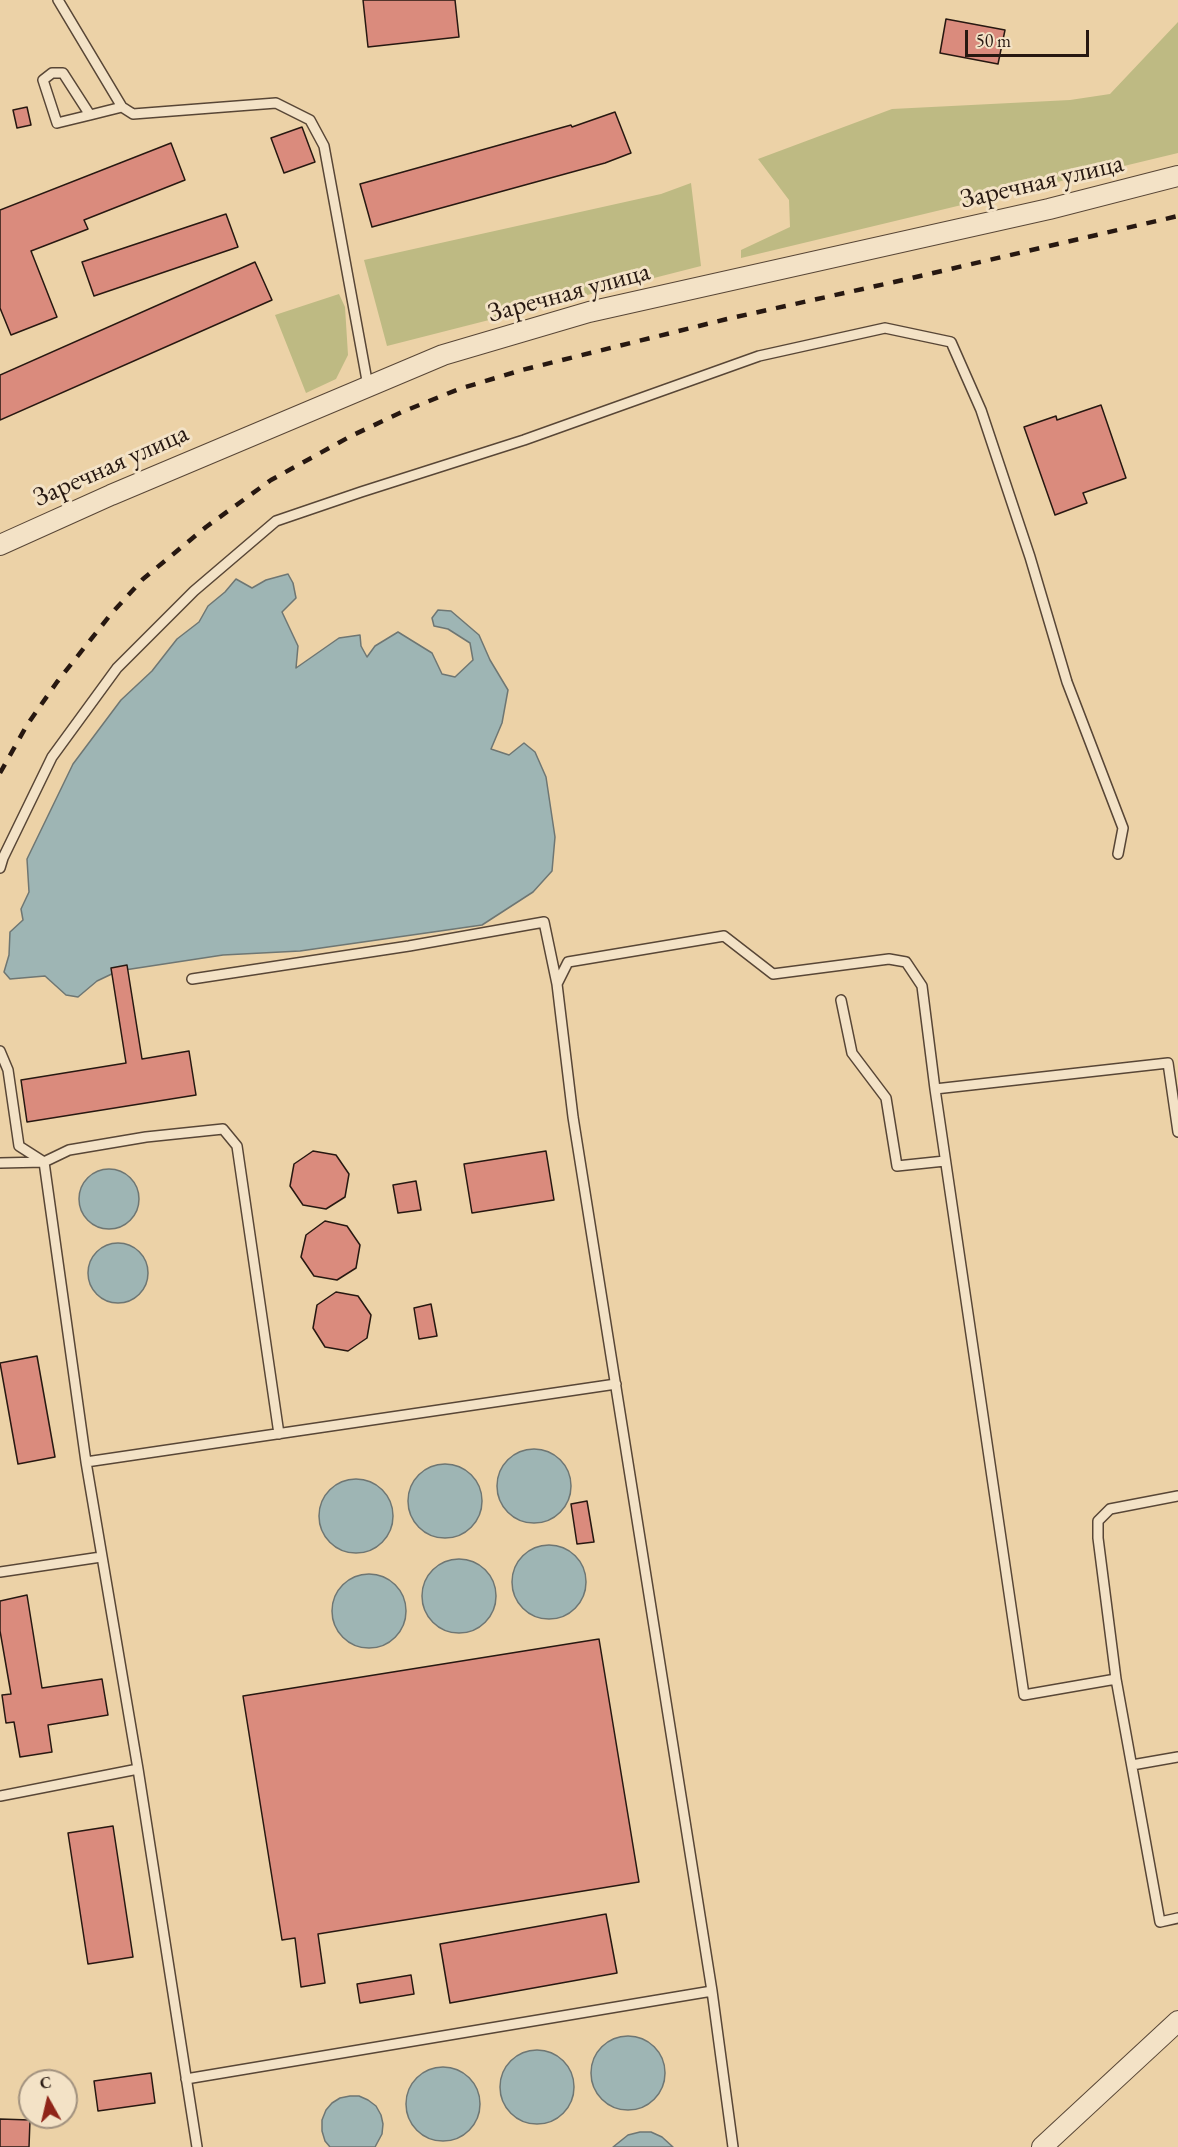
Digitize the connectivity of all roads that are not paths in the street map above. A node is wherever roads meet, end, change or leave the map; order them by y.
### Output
1 (58, 0) edge
2 (122, 107) junction
3 (90, 115) junction
4 (1178, 176) edge
5 (368, 386) junction
6 (0, 545) edge
7 (1118, 854) dead end
8 (0, 868) edge
9 (192, 979) dead end
10 (557, 984) junction
11 (841, 1000) dead end
12 (0, 1051) edge
13 (1173, 1063) edge
14 (934, 1089) junction
15 (1178, 1131) edge
16 (945, 1161) junction
17 (44, 1162) junction
18 (0, 1163) edge
19 (616, 1384) junction
20 (279, 1434) junction
21 (86, 1462) junction
22 (1178, 1496) edge
23 (101, 1557) junction
24 (0, 1572) edge
25 (1116, 1679) junction
26 (1178, 1757) edge
27 (1132, 1765) junction
28 (138, 1769) junction
29 (0, 1796) edge
30 (1178, 1918) edge
31 (712, 1991) junction
32 (1178, 2021) edge
33 (186, 2079) junction
34 (197, 2147) edge
35 (733, 2147) edge
36 (1041, 2147) edge

1 - 2 lane
2 - 3 lane
2 - 5 lane
3 - 3 lane
4 - 5 street, Заречная улица
5 - 6 street, Заречная улица
7 - 8 lane
9 - 10 lane
10 - 14 lane
10 - 19 lane
11 - 16 lane
12 - 17 lane
13 - 14 lane
13 - 15 lane
14 - 16 lane
16 - 25 lane
17 - 18 lane
17 - 20 lane
17 - 21 lane
19 - 20 lane
19 - 31 lane
20 - 21 lane
21 - 23 lane
22 - 25 lane
23 - 24 lane
23 - 28 lane
25 - 27 lane
26 - 27 lane
27 - 30 lane
28 - 29 lane
28 - 33 lane
31 - 33 lane
31 - 35 lane
32 - 36 street
33 - 34 lane

